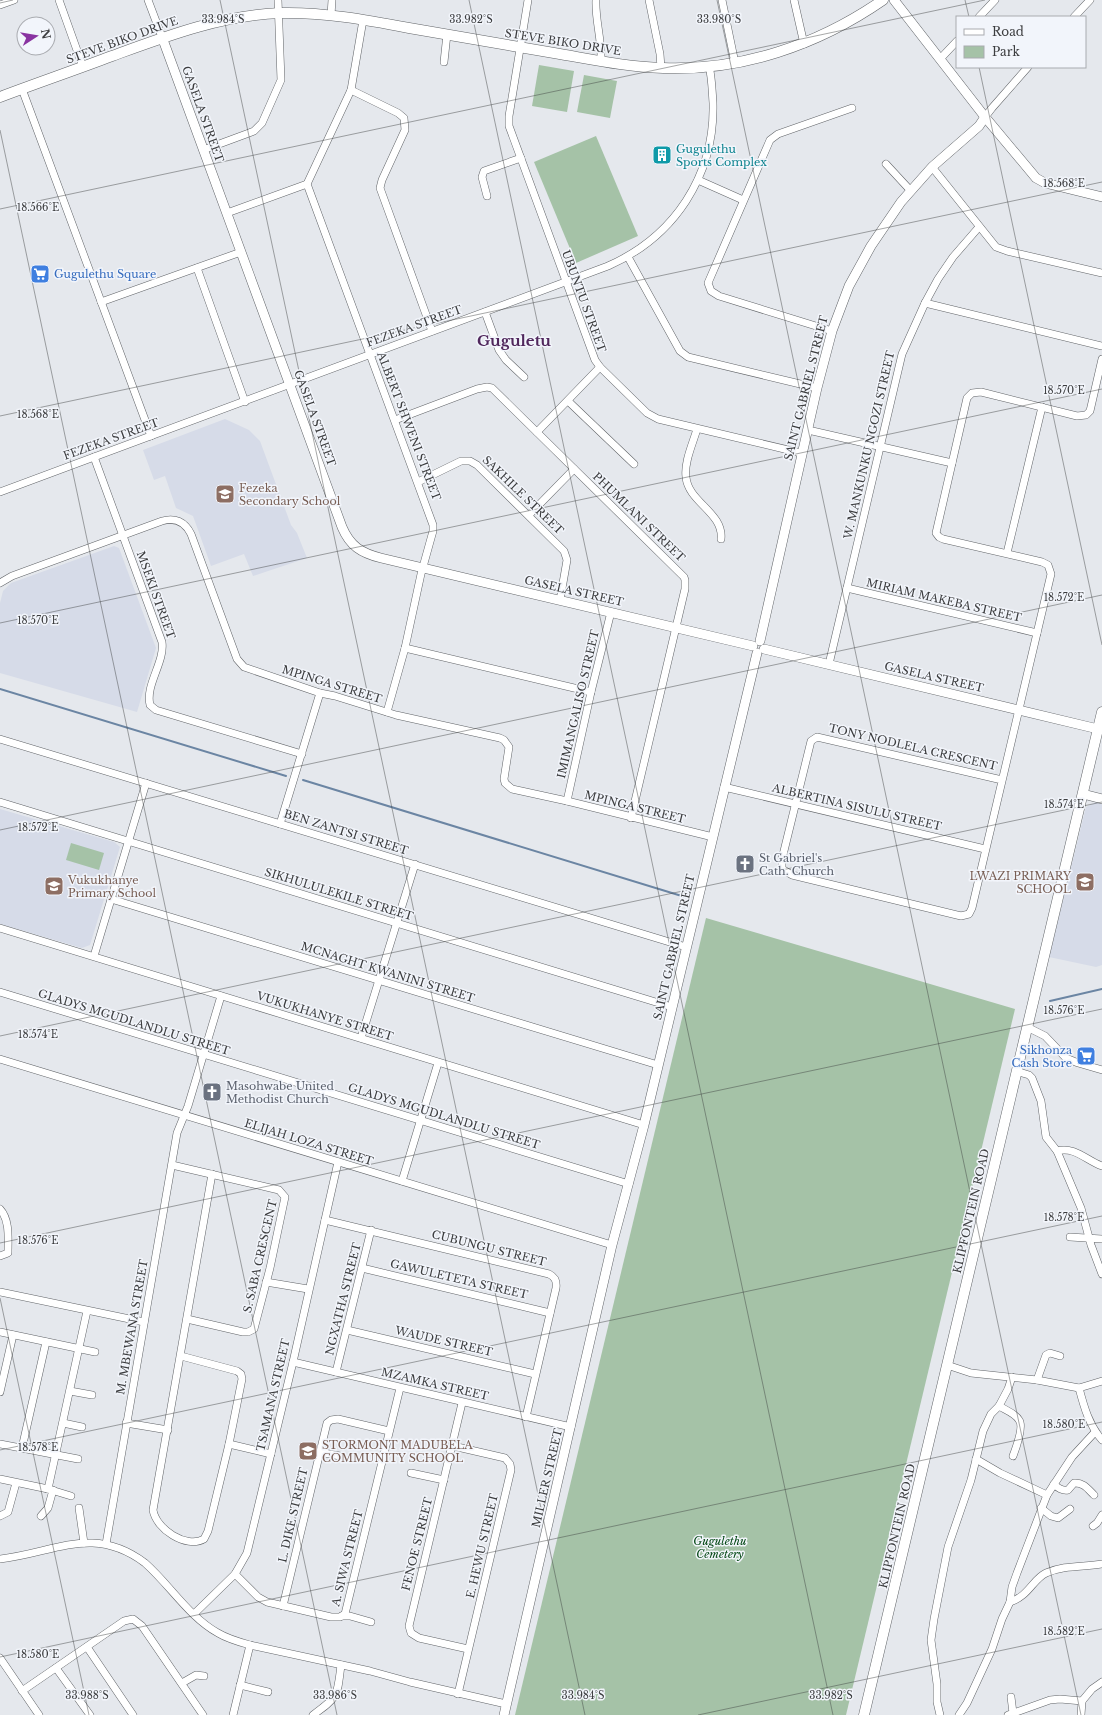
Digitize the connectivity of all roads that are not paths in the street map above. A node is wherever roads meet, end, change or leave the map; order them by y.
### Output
1 (14, 0) edge
2 (59, 0) edge
3 (148, 0) edge
4 (278, 0) edge
5 (332, 0) edge
6 (528, 0) edge
7 (596, 0) edge
8 (649, 0) edge
9 (722, 0) edge
10 (794, 0) edge
11 (883, 0) edge
12 (894, 0) edge
13 (995, 0) edge
14 (1090, 0) edge
15 (0, 5) edge
16 (278, 13) junction
17 (331, 15) junction
18 (980, 16) edge
19 (1075, 16) edge
20 (363, 20) junction
21 (447, 34) junction
22 (162, 37) junction
23 (956, 42) edge
24 (804, 44) junction
25 (520, 47) junction
26 (940, 59) junction
27 (600, 61) junction
28 (444, 62) dead end
29 (734, 63) junction
30 (709, 66) junction
31 (83, 67) junction
32 (661, 68) junction
33 (1027, 68) edge
34 (22, 89) junction
35 (351, 90) junction
36 (0, 97) edge
37 (852, 108) dead end
38 (985, 117) junction
39 (204, 150) junction
40 (520, 158) junction
41 (886, 164) dead end
42 (932, 167) junction
43 (698, 180) junction
44 (307, 184) junction
45 (910, 190) junction
46 (487, 196) dead end
47 (1102, 197) edge
48 (743, 200) junction
49 (227, 213) junction
50 (979, 227) junction
51 (240, 252) junction
52 (628, 257) junction
53 (197, 268) junction
54 (1102, 273) edge
55 (565, 282) junction
56 (101, 302) junction
57 (925, 303) junction
58 (485, 312) junction
59 (432, 331) junction
60 (832, 331) junction
61 (1102, 346) edge
62 (370, 354) junction
63 (1102, 359) edge
64 (600, 367) junction
65 (524, 377) dead end
66 (290, 384) junction
67 (817, 388) junction
68 (245, 402) junction
69 (568, 402) junction
70 (1042, 407) junction
71 (395, 420) junction
72 (697, 429) junction
73 (808, 430) junction
74 (537, 432) junction
75 (151, 436) junction
76 (880, 446) junction
77 (801, 453) junction
78 (94, 457) junction
79 (634, 464) dead end
80 (952, 464) junction
81 (574, 469) junction
82 (418, 482) junction
83 (0, 492) edge
84 (529, 515) junction
85 (123, 535) junction
86 (721, 539) dead end
87 (1007, 553) junction
88 (423, 568) junction
89 (0, 583) edge
90 (847, 588) junction
91 (560, 600) junction
92 (611, 612) junction
93 (676, 628) junction
94 (1037, 633) junction
95 (758, 647) junction
96 (405, 648) junction
97 (829, 664) junction
98 (591, 692) junction
99 (320, 693) junction
100 (1019, 710) junction
101 (387, 712) junction
102 (1102, 712) edge
103 (1098, 729) junction
104 (0, 739) edge
105 (302, 754) junction
106 (1002, 780) junction
107 (146, 783) junction
108 (724, 787) junction
109 (1083, 794) junction
110 (1102, 799) edge
111 (567, 801) junction
112 (0, 802) edge
113 (796, 804) junction
114 (631, 818) junction
115 (280, 824) junction
116 (713, 838) junction
117 (129, 841) junction
118 (985, 849) junction
119 (414, 864) junction
120 (111, 899) junction
121 (397, 923) junction
122 (0, 928) edge
123 (686, 947) junction
124 (94, 956) junction
125 (380, 981) junction
126 (0, 992) edge
127 (221, 996) junction
128 (672, 1007) junction
129 (1027, 1027) junction
130 (361, 1038) junction
131 (203, 1054) junction
132 (0, 1059) edge
133 (438, 1063) junction
134 (658, 1066) junction
135 (1102, 1070) edge
136 (1016, 1071) junction
137 (184, 1115) junction
138 (420, 1120) junction
139 (644, 1125) junction
140 (1057, 1151) junction
141 (338, 1162) junction
142 (172, 1165) junction
143 (1102, 1166) edge
144 (212, 1174) junction
145 (402, 1181) junction
146 (629, 1184) junction
147 (0, 1209) edge
148 (325, 1220) junction
149 (371, 1230) junction
150 (1070, 1237) dead end
151 (1089, 1238) junction
152 (1102, 1239) edge
153 (612, 1245) junction
154 (0, 1256) edge
155 (362, 1268) junction
156 (1102, 1274) edge
157 (266, 1282) junction
158 (308, 1289) junction
159 (0, 1292) edge
160 (87, 1311) junction
161 (550, 1313) junction
162 (187, 1319) junction
163 (144, 1322) junction
164 (347, 1330) junction
165 (0, 1332) edge
166 (13, 1335) junction
167 (46, 1342) junction
168 (78, 1348) junction
169 (95, 1352) dead end
170 (181, 1356) junction
171 (1060, 1356) dead end
172 (293, 1362) junction
173 (947, 1365) junction
174 (336, 1372) junction
175 (535, 1374) junction
176 (1012, 1377) junction
177 (1037, 1380) junction
178 (1102, 1381) edge
179 (400, 1388) junction
180 (1079, 1388) junction
181 (70, 1391) junction
182 (0, 1392) edge
183 (92, 1395) dead end
184 (462, 1403) junction
185 (999, 1406) junction
186 (526, 1417) junction
187 (63, 1423) junction
188 (126, 1423) junction
189 (82, 1427) dead end
190 (571, 1428) junction
191 (168, 1430) junction
192 (389, 1431) junction
193 (1095, 1432) junction
194 (1102, 1440) edge
195 (0, 1444) edge
196 (229, 1444) junction
197 (453, 1446) junction
198 (22, 1448) junction
199 (319, 1452) junction
200 (55, 1454) junction
201 (271, 1454) junction
202 (340, 1456) dead end
203 (1014, 1456) dead end
204 (78, 1459) dead end
205 (976, 1459) junction
206 (411, 1473) dead end
207 (0, 1479) edge
208 (444, 1480) junction
209 (16, 1483) junction
210 (1054, 1484) junction
211 (50, 1490) junction
212 (71, 1495) dead end
213 (1047, 1495) junction
214 (1094, 1495) dead end
215 (79, 1508) dead end
216 (1041, 1508) junction
217 (1070, 1509) dead end
218 (1102, 1515) edge
219 (0, 1516) edge
220 (41, 1516) dead end
221 (1093, 1526) dead end
222 (84, 1543) junction
223 (106, 1544) junction
224 (0, 1559) edge
225 (1102, 1564) edge
226 (234, 1574) junction
227 (1010, 1602) junction
228 (283, 1606) junction
229 (194, 1614) junction
230 (342, 1616) junction
231 (371, 1622) dead end
232 (250, 1645) junction
233 (87, 1647) junction
234 (468, 1649) junction
235 (0, 1658) edge
236 (341, 1665) junction
237 (56, 1668) junction
238 (204, 1676) dead end
239 (1102, 1682) edge
240 (182, 1683) junction
241 (240, 1685) junction
242 (22, 1691) junction
243 (268, 1692) dead end
244 (458, 1694) junction
245 (1011, 1697) dead end
246 (1082, 1701) junction
247 (506, 1704) junction
248 (1010, 1714) edge
249 (39, 1715) edge
250 (90, 1715) edge
251 (134, 1715) edge
252 (203, 1715) edge
253 (233, 1715) edge
254 (313, 1715) edge
255 (504, 1715) edge
256 (864, 1715) edge
257 (940, 1715) edge
258 (959, 1715) edge
259 (1081, 1715) edge

1 - 15 street
2 - 31 street
3 - 22 street, GASELA STREET
4 - 16 street
5 - 17 street
6 - 25 street, UBUNTU STREET
7 - 27 street
8 - 32 street
9 - 29 street
10 - 24 street
11 - 24 main road, STEVE BIKO DRIVE
12 - 26 street
13 - 18 street
14 - 19 street
16 - 17 main road, STEVE BIKO DRIVE
16 - 22 main road, STEVE BIKO DRIVE
16 - 39 street
17 - 20 main road, STEVE BIKO DRIVE
20 - 21 main road, STEVE BIKO DRIVE
20 - 35 street
21 - 25 main road, STEVE BIKO DRIVE
21 - 28 street
22 - 31 main road, STEVE BIKO DRIVE
22 - 39 street, GASELA STREET
23 - 26 street
24 - 29 main road, STEVE BIKO DRIVE
25 - 27 main road, STEVE BIKO DRIVE
25 - 40 street, UBUNTU STREET
26 - 38 street
27 - 32 main road, STEVE BIKO DRIVE
29 - 30 main road, STEVE BIKO DRIVE
30 - 32 main road, STEVE BIKO DRIVE
30 - 43 street, FEZEKA STREET
31 - 34 main road, STEVE BIKO DRIVE
33 - 38 street
34 - 36 main road, STEVE BIKO DRIVE
34 - 56 street
35 - 44 street
35 - 59 street
37 - 48 street
38 - 42 street, SAINT GABRIEL STREET
38 - 47 street
39 - 49 street, GASELA STREET
40 - 46 street
40 - 55 street, UBUNTU STREET
41 - 45 street
42 - 45 street, SAINT GABRIEL STREET
42 - 50 street
43 - 48 street
43 - 52 street, FEZEKA STREET
44 - 49 street
44 - 62 street, ALBERT SHWENI STREET
45 - 60 street, SAINT GABRIEL STREET
48 - 60 street
49 - 51 street, GASELA STREET
50 - 54 street
50 - 57 street, W. MANKUNKU NGOZI STREET
51 - 53 street
51 - 66 street, GASELA STREET
52 - 55 street, FEZEKA STREET
52 - 67 street
53 - 56 street
53 - 68 street
55 - 58 street, FEZEKA STREET
55 - 64 street, UBUNTU STREET
56 - 75 street
57 - 61 street
57 - 76 street, W. MANKUNKU NGOZI STREET
58 - 59 street, FEZEKA STREET
58 - 65 street
59 - 62 street, FEZEKA STREET
60 - 67 street, SAINT GABRIEL STREET
62 - 66 street, FEZEKA STREET
62 - 71 street, ALBERT SHWENI STREET
63 - 70 street
64 - 69 street
64 - 72 street, UBUNTU STREET
66 - 68 street, FEZEKA STREET
66 - 88 street, GASELA STREET
67 - 73 street, SAINT GABRIEL STREET
68 - 75 street, FEZEKA STREET
69 - 74 street
69 - 79 street
70 - 80 street
70 - 87 street
71 - 74 street, PHUMLANI STREET
71 - 82 street, ALBERT SHWENI STREET
72 - 77 street, UBUNTU STREET
72 - 86 street
73 - 76 street
73 - 77 street, SAINT GABRIEL STREET
74 - 81 street, PHUMLANI STREET
75 - 78 street, FEZEKA STREET
76 - 80 street
76 - 90 street, W. MANKUNKU NGOZI STREET
77 - 95 street, SAINT GABRIEL STREET
78 - 83 street, FEZEKA STREET
78 - 85 street, MSEKI STREET
80 - 87 street
81 - 84 street
81 - 93 street, PHUMLANI STREET
82 - 84 street, SAKHILE STREET
82 - 88 street, ALBERT SHWENI STREET
84 - 91 street, SAKHILE STREET
85 - 89 street, MPINGA STREET
85 - 99 street, MPINGA STREET
85 - 105 street, MSEKI STREET
87 - 94 street
88 - 91 street, GASELA STREET
88 - 96 street, ALBERT SHWENI STREET
90 - 94 street, MIRIAM MAKEBA STREET
90 - 97 street, W. MANKUNKU NGOZI STREET
91 - 92 street, GASELA STREET
92 - 93 street, GASELA STREET
92 - 98 street, IMIMANGALISO STREET
93 - 95 street, GASELA STREET
93 - 114 street, PHUMLANI STREET
94 - 100 street
95 - 97 street, GASELA STREET
95 - 108 street, SAINT GABRIEL STREET
96 - 98 street
96 - 101 street, ALBERT SHWENI STREET
97 - 100 street, GASELA STREET
98 - 111 street, IMIMANGALISO STREET
99 - 101 street, MPINGA STREET
99 - 105 street
100 - 103 street, GASELA STREET
100 - 106 street
101 - 111 street, MPINGA STREET
102 - 103 main road, KLIPFONTEIN ROAD
103 - 109 main road, KLIPFONTEIN ROAD
104 - 107 street, BEN ZANTSI STREET
105 - 115 street
106 - 113 street, TONY NODLELA CRESCENT
106 - 118 street
107 - 115 street, BEN ZANTSI STREET
107 - 117 street
108 - 113 street, ALBERTINA SISULU STREET
108 - 116 street, SAINT GABRIEL STREET
109 - 110 street
109 - 129 main road, KLIPFONTEIN ROAD
111 - 114 street, MPINGA STREET
112 - 117 street, SIKHULULEKILE STREET
113 - 118 street, ALBERTINA SISULU STREET
113 - 118 street, TONY NODLELA CRESCENT
114 - 116 street, MPINGA STREET
115 - 119 street, BEN ZANTSI STREET
116 - 123 street, SAINT GABRIEL STREET
117 - 120 street
117 - 121 street, SIKHULULEKILE STREET
119 - 121 street
119 - 123 street, BEN ZANTSI STREET
120 - 124 street
120 - 125 street, MCNAGHT KWANINI STREET
121 - 125 street
121 - 128 street, SIKHULULEKILE STREET
122 - 124 street, VUKUKHANYE STREET
123 - 128 street, SAINT GABRIEL STREET
124 - 127 street, VUKUKHANYE STREET
125 - 130 street
125 - 134 street, MCNAGHT KWANINI STREET
126 - 131 street, GLADYS MGUDLANDLU STREET
127 - 130 street, VUKUKHANYE STREET
127 - 131 street, M. MBEWANA STREET
128 - 134 street, SAINT GABRIEL STREET
129 - 135 street
129 - 136 main road, KLIPFONTEIN ROAD
130 - 133 street, VUKUKHANYE STREET
131 - 137 street, M. MBEWANA STREET
131 - 138 street, GLADYS MGUDLANDLU STREET
132 - 137 street, ELIJAH LOZA STREET
133 - 138 street
133 - 139 street, VUKUKHANYE STREET
134 - 139 street, SAINT GABRIEL STREET
136 - 140 street
136 - 173 main road, KLIPFONTEIN ROAD
137 - 141 street, ELIJAH LOZA STREET
137 - 142 street, M. MBEWANA STREET
138 - 145 street
138 - 146 street, GLADYS MGUDLANDLU STREET
139 - 146 street, SAINT GABRIEL STREET
140 - 143 street
140 - 151 street
141 - 145 street, ELIJAH LOZA STREET
141 - 148 street, TSAMANA STREET
142 - 144 street, S. SABA CRESCENT
142 - 163 street, M. MBEWANA STREET
144 - 157 street, S. SABA CRESCENT
144 - 162 street
145 - 153 street, ELIJAH LOZA STREET
146 - 153 street, SAINT GABRIEL STREET
147 - 154 street
148 - 149 street, CUBUNGU STREET
148 - 158 street, TSAMANA STREET
149 - 155 street, NGXATHA STREET
149 - 161 street, CUBUNGU STREET
150 - 151 street
151 - 152 street
151 - 156 street
153 - 190 street, MILLER STREET
155 - 161 street, GAWULETETA STREET
155 - 164 street, NGXATHA STREET
157 - 158 street
157 - 162 street, S. SABA CRESCENT
158 - 172 street, TSAMANA STREET
159 - 160 street
160 - 163 street
160 - 168 street
161 - 175 street, CUBUNGU STREET
162 - 170 street
163 - 188 street, M. MBEWANA STREET
164 - 174 street, NGXATHA STREET
164 - 175 street, WAUDE STREET
165 - 166 street
166 - 167 street
166 - 182 street
167 - 168 street
167 - 198 street
168 - 169 street
168 - 181 street
170 - 191 street
170 - 196 street
171 - 177 street
172 - 174 street, MZAMKA STREET
172 - 201 street, TSAMANA STREET
173 - 176 street
173 - 256 main road, KLIPFONTEIN ROAD
174 - 179 street, MZAMKA STREET
175 - 186 street, CUBUNGU STREET
176 - 177 street
176 - 185 street
177 - 180 street
178 - 180 street
179 - 184 street, MZAMKA STREET
179 - 192 street, A. SIWA STREET
180 - 193 street
181 - 183 street
181 - 187 street
184 - 186 street, MZAMKA STREET
184 - 197 street, FENOE STREET
185 - 203 street
185 - 205 street
186 - 190 street, MZAMKA STREET
187 - 189 street
187 - 200 street
188 - 191 street
188 - 223 street, M. MBEWANA STREET
190 - 247 street, MILLER STREET
191 - 196 street
192 - 199 street, L. DIKE STREET
192 - 230 street, A. SIWA STREET
193 - 194 street
193 - 210 street
195 - 198 street
196 - 201 street
197 - 208 street, FENOE STREET
197 - 234 street, E. HEWU STREET
198 - 200 street
199 - 202 street
199 - 228 street, L. DIKE STREET
200 - 204 street
200 - 211 street
201 - 226 street, TSAMANA STREET
205 - 213 street
205 - 257 street
206 - 208 street
207 - 209 street
208 - 234 street, FENOE STREET
209 - 211 street
209 - 219 street
210 - 213 street
210 - 214 street
211 - 212 street
211 - 220 street
213 - 216 street
215 - 222 street
216 - 217 street
216 - 227 street
218 - 221 street
222 - 223 street
222 - 224 street
223 - 229 street
225 - 227 street
226 - 228 street, A. SIWA STREET
226 - 229 street, TSAMANA STREET
227 - 258 street
228 - 230 street, A. SIWA STREET
229 - 232 street
230 - 231 street
232 - 236 street
232 - 241 street
233 - 237 street
233 - 240 street
233 - 251 street
234 - 244 street, E. HEWU STREET
235 - 242 street
236 - 244 street
236 - 254 street
237 - 242 street
237 - 250 street
238 - 240 street
239 - 246 street
240 - 252 street
241 - 243 street
241 - 253 street
242 - 249 street
244 - 247 street
245 - 248 street
246 - 248 street
246 - 259 street
247 - 255 street, MILLER STREET

